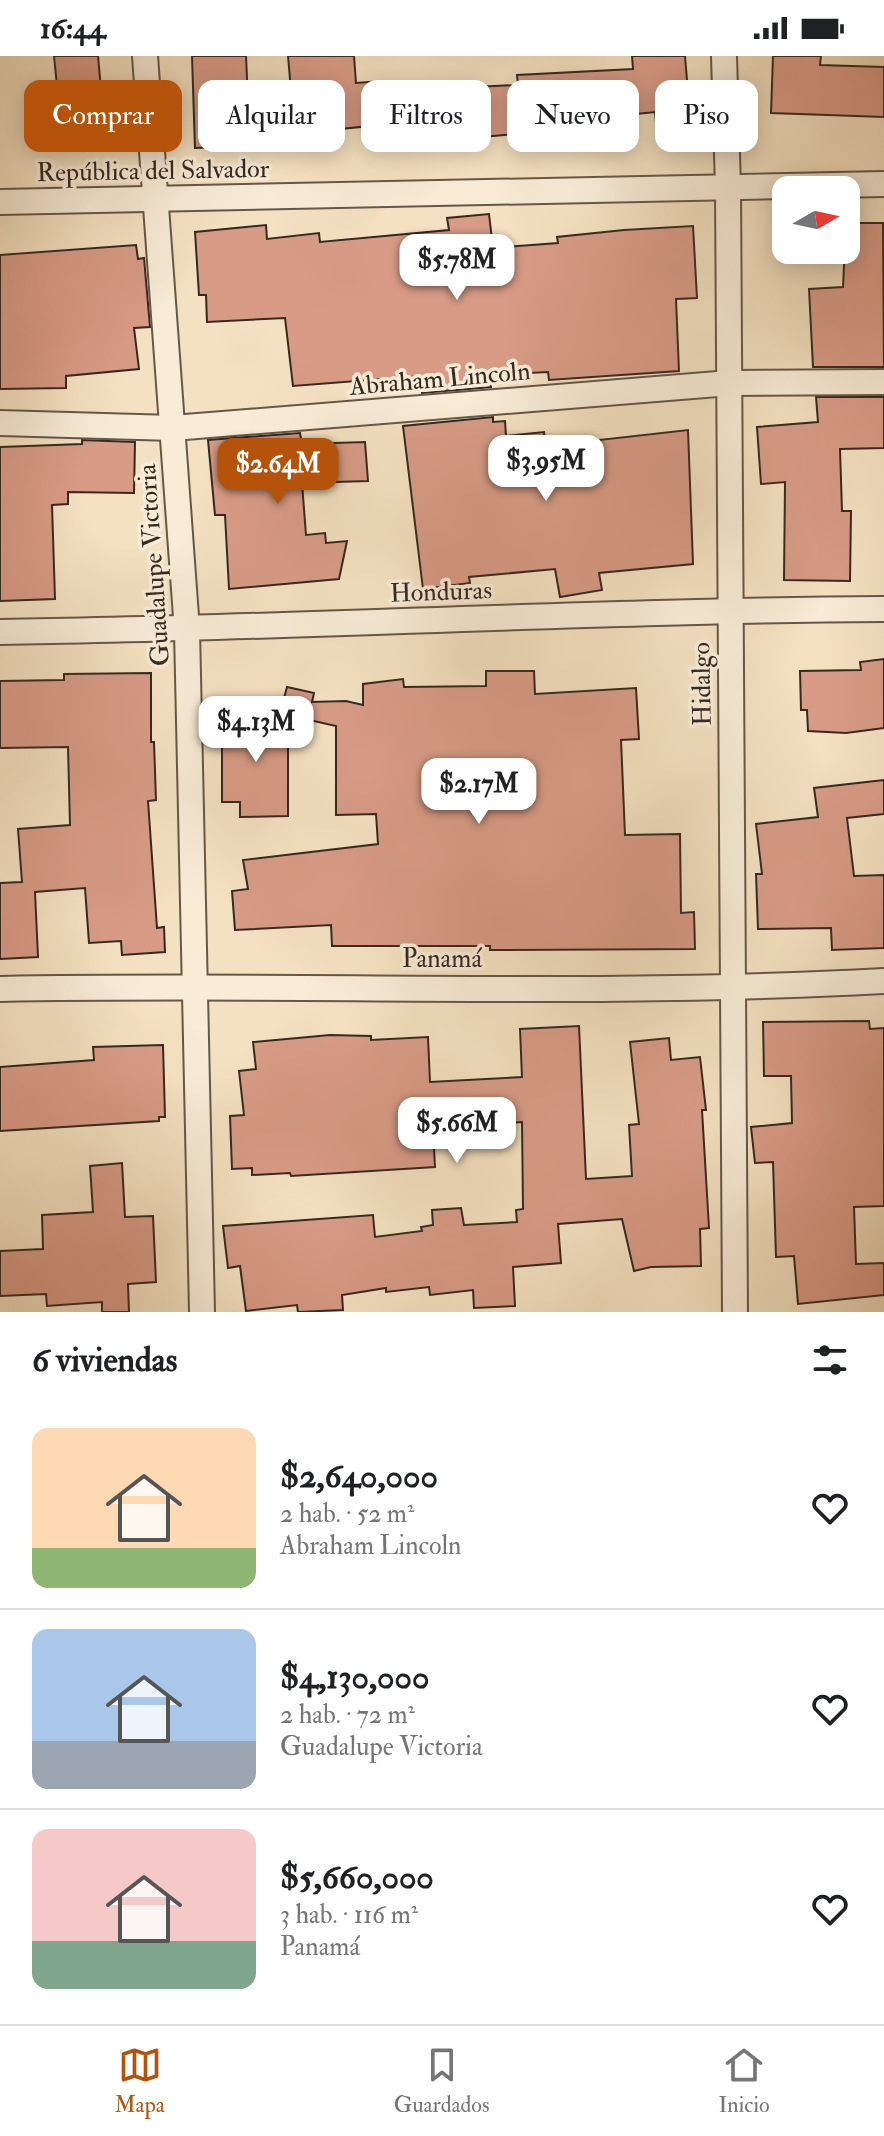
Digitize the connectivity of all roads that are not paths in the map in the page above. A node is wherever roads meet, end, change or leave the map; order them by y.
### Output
1 (145, 56) edge
2 (724, 56) edge
3 (884, 184) edge
4 (728, 187) junction
5 (157, 199) junction
6 (0, 202) edge
7 (884, 382) edge
8 (730, 383) junction
9 (0, 423) edge
10 (173, 428) junction
11 (884, 609) edge
12 (729, 610) junction
13 (187, 630) junction
14 (0, 632) edge
15 (884, 981) edge
16 (197, 985) junction
17 (0, 989) edge
18 (733, 989) junction
19 (202, 1312) edge
20 (735, 1312) edge

1 - 5 street, Guadalupe Victoria
2 - 4 street, Hidalgo
3 - 4 street, República del Salvador
4 - 5 street, República del Salvador
4 - 8 street, Hidalgo
5 - 6 street, República del Salvador
5 - 10 street, Guadalupe Victoria
7 - 8 street, Abraham Lincoln
8 - 10 street, Abraham Lincoln
8 - 12 street, Hidalgo
9 - 10 street, Abraham Lincoln
10 - 13 street, Guadalupe Victoria
11 - 12 street, Honduras
12 - 13 street, Honduras
12 - 18 street, Hidalgo
13 - 14 street, Honduras
13 - 16 street, Guadalupe Victoria
15 - 18 street, Panamá
16 - 17 street, Panamá
16 - 18 street, Panamá
16 - 19 street, Guadalupe Victoria
18 - 20 street, Hidalgo

